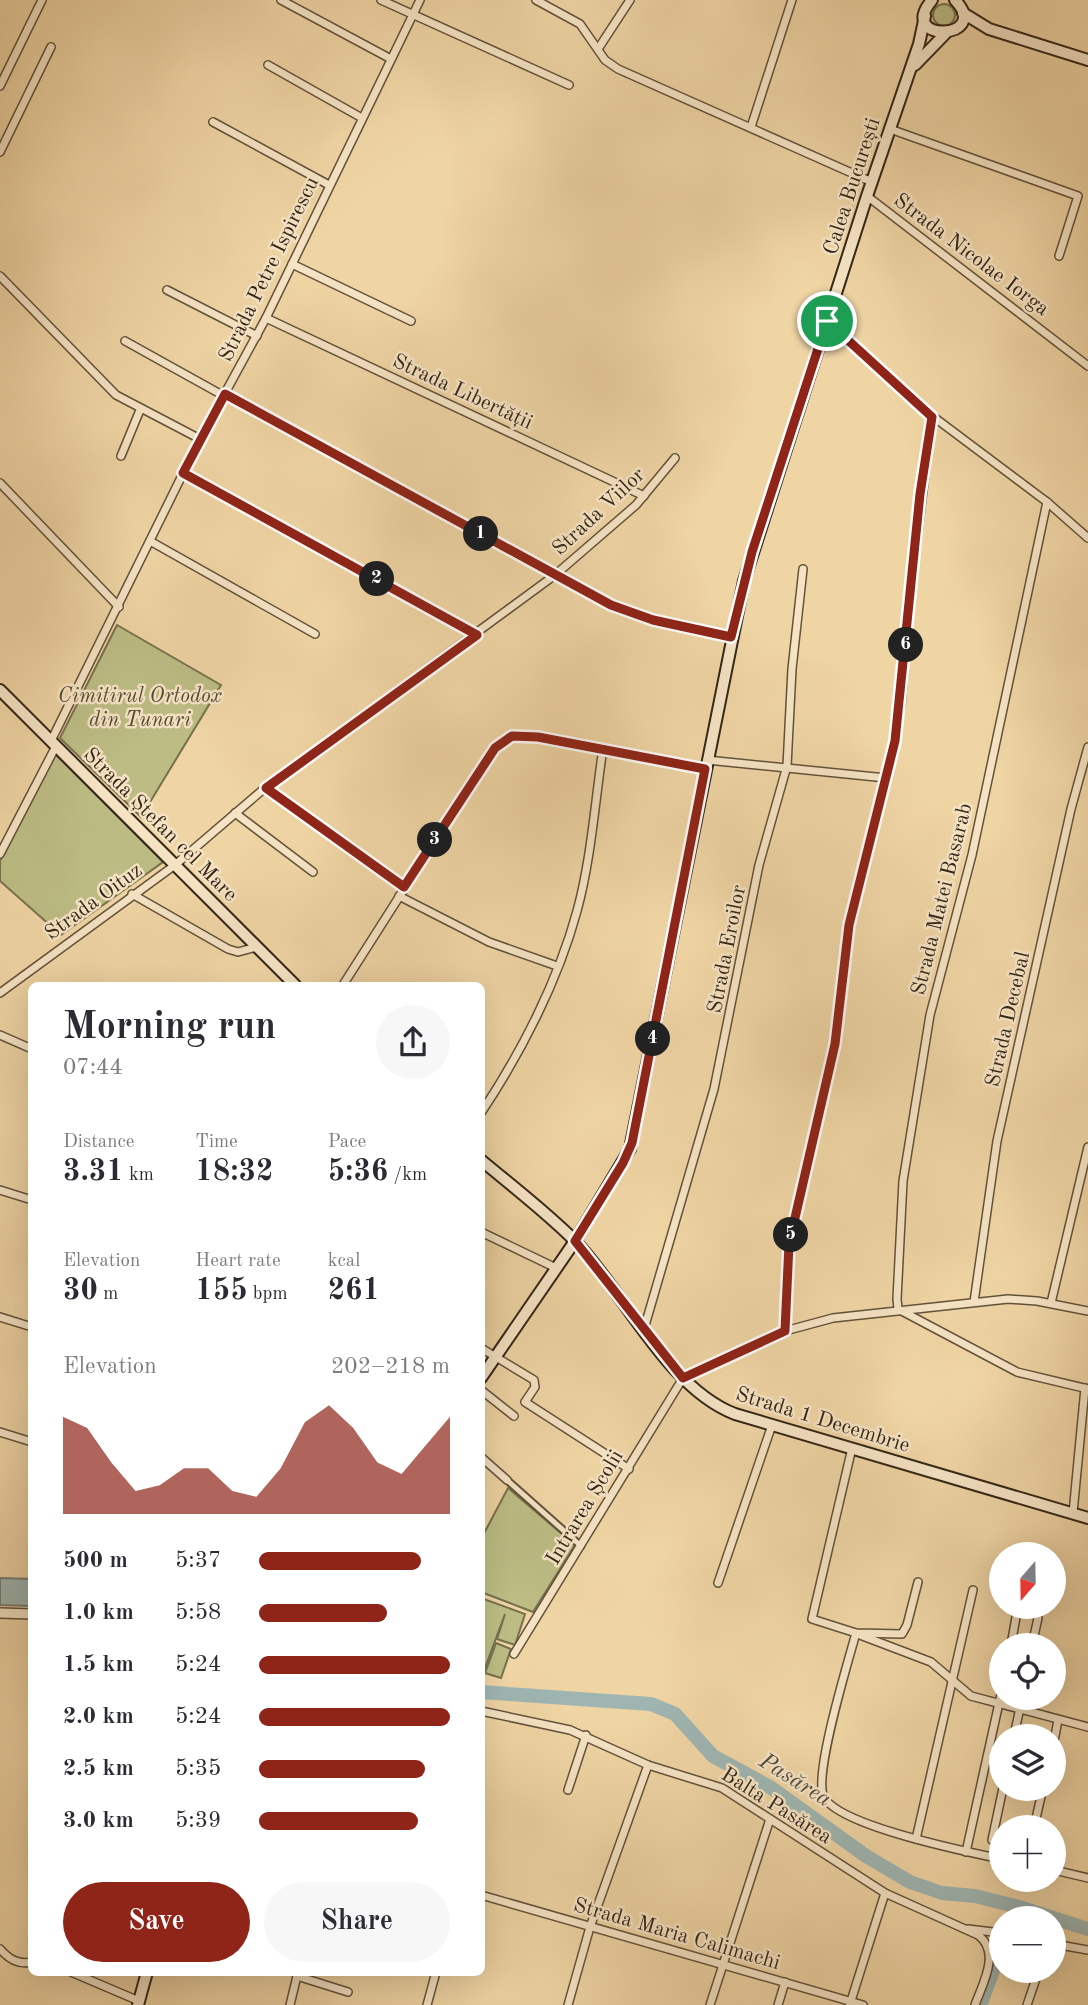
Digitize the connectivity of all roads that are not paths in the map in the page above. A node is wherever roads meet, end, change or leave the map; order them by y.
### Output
1 (42, 0) edge
2 (281, 0) edge
3 (382, 0) edge
4 (420, 0) edge
5 (536, 0) edge
6 (629, 0) edge
7 (792, 0) edge
8 (931, 0) edge
9 (957, 1) edge
10 (553, 4) edge
11 (963, 13) junction
12 (412, 16) junction
13 (925, 16) junction
14 (989, 29) junction
15 (950, 32) junction
16 (51, 47) dead end
17 (598, 49) junction
18 (391, 59) junction
19 (1088, 60) edge
20 (268, 65) dead end
21 (911, 70) junction
22 (569, 85) dead end
23 (0, 86) edge
24 (362, 118) junction
25 (214, 122) dead end
26 (751, 127) junction
27 (890, 129) junction
28 (0, 152) edge
29 (872, 181) junction
30 (329, 185) junction
31 (867, 196) junction
32 (1059, 256) dead end
33 (292, 264) junction
34 (0, 275) edge
35 (167, 290) dead end
36 (267, 318) junction
37 (411, 321) dead end
38 (827, 321) junction
39 (257, 336) junction
40 (125, 341) dead end
41 (1088, 366) edge
42 (225, 395) junction
43 (139, 410) junction
44 (932, 417) junction
45 (200, 439) junction
46 (121, 456) dead end
47 (675, 458) dead end
48 (183, 473) junction
49 (0, 483) edge
50 (644, 496) junction
51 (1047, 502) junction
52 (1088, 538) edge
53 (150, 541) junction
54 (803, 569) dead end
55 (555, 575) junction
56 (118, 607) junction
57 (315, 634) dead end
58 (477, 635) junction
59 (731, 637) junction
60 (0, 690) edge
61 (53, 743) junction
62 (1088, 747) edge
63 (603, 748) junction
64 (706, 765) junction
65 (787, 766) junction
66 (886, 778) junction
67 (266, 788) junction
68 (235, 813) junction
69 (0, 854) edge
70 (175, 864) junction
71 (313, 872) dead end
72 (404, 887) junction
73 (132, 894) junction
74 (399, 895) junction
75 (256, 947) junction
76 (557, 966) junction
77 (292, 982) edge
78 (345, 982) edge
79 (0, 993) edge
80 (0, 1035) edge
81 (28, 1047) edge
82 (485, 1107) edge
83 (1088, 1147) edge
84 (485, 1163) edge
85 (0, 1190) edge
86 (28, 1199) edge
87 (485, 1234) edge
88 (575, 1241) junction
89 (556, 1268) junction
90 (974, 1302) junction
91 (1051, 1303) junction
92 (898, 1309) junction
93 (1088, 1311) edge
94 (0, 1317) edge
95 (28, 1326) edge
96 (644, 1329) junction
97 (785, 1331) junction
98 (485, 1351) edge
99 (497, 1356) junction
100 (485, 1372) edge
101 (683, 1378) junction
102 (1087, 1388) edge
103 (485, 1393) edge
104 (514, 1416) dead end
105 (772, 1424) junction
106 (0, 1432) edge
107 (28, 1441) edge
108 (852, 1448) junction
109 (485, 1461) edge
110 (629, 1469) junction
111 (507, 1480) joint
112 (1073, 1513) junction
113 (1088, 1518) edge
114 (581, 1546) junction
115 (718, 1583) dead end
116 (918, 1583) dead end
117 (973, 1590) dead end
118 (0, 1613) edge
119 (28, 1614) edge
120 (856, 1633) junction
121 (514, 1654) dead end
122 (954, 1681) junction
123 (989, 1701) edge
124 (998, 1710) edge
125 (1020, 1710) joint
126 (485, 1712) edge
127 (1058, 1720) junction
128 (1017, 1724) edge
129 (1057, 1724) edge
130 (1088, 1727) edge
131 (586, 1735) junction
132 (648, 1765) junction
133 (568, 1790) dead end
134 (770, 1819) junction
135 (916, 1839) junction
136 (966, 1852) junction
137 (989, 1857) edge
138 (1066, 1873) edge
139 (1088, 1878) edge
140 (885, 1893) junction
141 (485, 1896) edge
142 (590, 1927) junction
143 (964, 1930) junction
144 (989, 1932) edge
145 (1066, 1946) edge
146 (0, 1949) edge
147 (1088, 1950) edge
148 (28, 1963) edge
149 (722, 1964) junction
150 (80, 1976) edge
151 (146, 1976) edge
152 (297, 1976) edge
153 (303, 1976) edge
154 (435, 1976) edge
155 (785, 1982) junction
156 (1035, 1983) edge
157 (348, 1992) dead end
158 (138, 2003) edge
159 (850, 2003) edge
160 (290, 2005) edge
161 (427, 2005) edge
162 (568, 2005) edge
163 (710, 2005) edge
164 (778, 2005) edge
165 (863, 2005) edge
166 (975, 2005) edge
167 (1027, 2005) edge

1 - 23 street
2 - 18 street
3 - 12 street
4 - 12 street, Strada Petre Ispirescu
5 - 10 street
6 - 17 street
7 - 26 street
8 - 13 main road, Calea București
9 - 11 main road
10 - 17 street
11 - 14 main road
11 - 15 main road
12 - 18 street, Strada Petre Ispirescu
12 - 22 street
13 - 15 main road
13 - 21 main road, Calea București
14 - 15 main road
14 - 19 main road
15 - 21 main road, Calea București
16 - 28 street
17 - 26 street
18 - 24 street, Strada Petre Ispirescu
20 - 24 street
21 - 27 main road, Calea București
24 - 30 street, Strada Petre Ispirescu
25 - 30 street
26 - 29 street
27 - 29 main road, Calea București
27 - 32 street
29 - 31 main road, Calea București
30 - 33 street, Strada Petre Ispirescu
31 - 38 main road, Calea București
31 - 41 street, Strada Nicolae Iorga
33 - 36 street, Strada Petre Ispirescu
33 - 37 street
34 - 43 street
35 - 39 street
36 - 39 street, Strada Petre Ispirescu
36 - 50 street, Strada Libertății
38 - 44 street
38 - 59 main road, Calea București
39 - 42 street, Strada Petre Ispirescu
40 - 42 street
42 - 45 street, Strada Petre Ispirescu
42 - 55 street
43 - 45 street
43 - 46 street
44 - 51 street
44 - 66 street
45 - 48 street, Strada Petre Ispirescu
47 - 50 street, Strada Viilor
48 - 53 street, Strada Petre Ispirescu
48 - 58 street
49 - 56 street
50 - 55 street, Strada Viilor
51 - 52 street
51 - 92 street, Strada Matei Basarab
53 - 56 street, Strada Petre Ispirescu
53 - 57 street
54 - 65 street, Strada Eroilor
55 - 58 street, Strada Viilor
55 - 59 street
56 - 61 street, Strada Petre Ispirescu
58 - 67 street, Strada Viilor
59 - 64 main road, Calea București
60 - 61 main road, Strada Ștefan cel Mare
61 - 69 street, Strada Petre Ispirescu
61 - 70 main road, Strada Ștefan cel Mare
62 - 90 street, Strada Decebal
63 - 64 street
63 - 72 street
63 - 76 street
64 - 65 street
64 - 88 main road, Calea București
65 - 66 street
65 - 96 street, Strada Eroilor
66 - 97 street
67 - 68 street, Strada Viilor
67 - 72 street
68 - 70 street, Strada Viilor
68 - 71 street
70 - 73 street, Strada Oituz
70 - 75 main road, Strada Ștefan cel Mare
72 - 74 street
73 - 75 street
73 - 79 street, Strada Oituz
74 - 76 street
74 - 78 street
75 - 77 main road, Strada Ștefan cel Mare
76 - 82 street
80 - 81 street
83 - 91 street
84 - 88 main road
85 - 86 street
87 - 89 street
88 - 89 main road, Calea București
88 - 96 main road, Strada 1 Decembrie
89 - 99 main road, Calea București
90 - 91 street
90 - 92 street
91 - 93 street
92 - 97 street
92 - 102 street
94 - 95 street
96 - 101 main road, Strada 1 Decembrie
97 - 101 street
98 - 99 street
99 - 100 main road, Calea București
99 - 110 street
101 - 105 main road, Strada 1 Decembrie
101 - 110 street, Intrarea Școlii
102 - 112 street
103 - 104 street
105 - 108 main road, Strada 1 Decembrie
105 - 115 street
106 - 107 street
108 - 112 main road, Strada 1 Decembrie
108 - 120 street
109 - 111 street
110 - 114 street, Intrarea Școlii
111 - 114 street
112 - 113 main road, Strada 1 Decembrie
114 - 121 street, Intrarea Școlii
116 - 120 street
117 - 122 street
118 - 119 street
120 - 122 street
120 - 135 street
122 - 123 street
122 - 135 street
124 - 136 street
125 - 127 street
125 - 128 street
126 - 131 street, Balta Pasărea
127 - 129 street
127 - 130 street
131 - 132 street, Balta Pasărea
131 - 133 street
132 - 134 street, Balta Pasărea
132 - 142 street
134 - 140 street, Balta Pasărea
134 - 149 street
135 - 136 street
136 - 137 street
138 - 139 street
140 - 143 street, Balta Pasărea
140 - 159 street
141 - 142 street, Strada Maria Calimachi
142 - 149 street, Strada Maria Calimachi
142 - 162 street
143 - 144 street, Balta Pasărea
143 - 166 street, Balta Pasărea
145 - 147 street
146 - 148 street
149 - 155 street, Strada Maria Calimachi
149 - 163 street
150 - 158 street
151 - 158 main road
152 - 160 street
153 - 157 street
154 - 161 street
155 - 159 street, Strada Maria Calimachi
155 - 164 street
156 - 167 street
159 - 165 street, Strada Maria Calimachi

